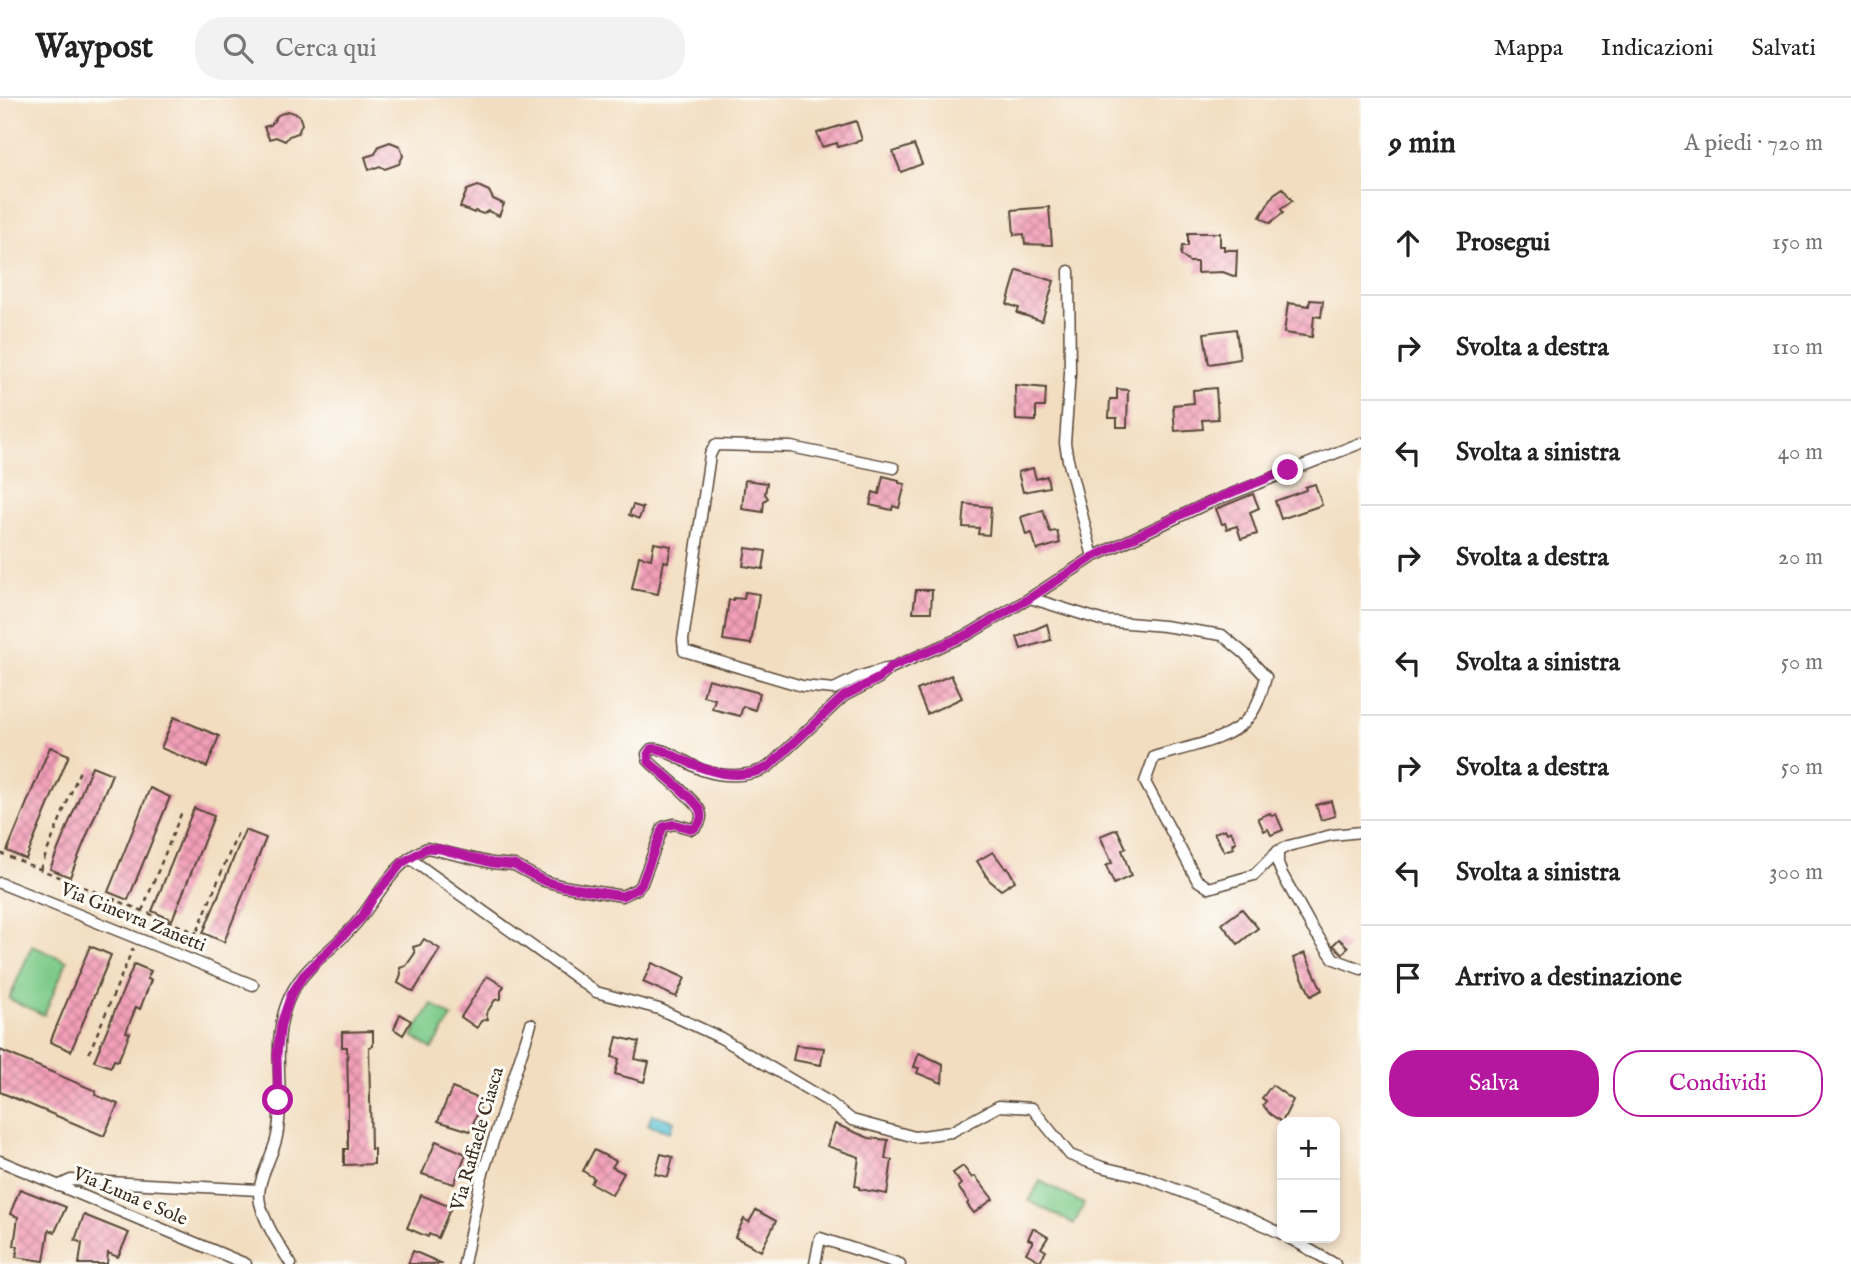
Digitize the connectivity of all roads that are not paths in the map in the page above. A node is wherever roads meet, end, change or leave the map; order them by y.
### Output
1 (1069, 271) dead end
2 (1361, 443) edge
3 (894, 468) dead end
4 (1093, 557) junction
5 (1030, 598) junction
6 (891, 667) junction
7 (1361, 832) edge
8 (1278, 851) junction
9 (409, 858) junction
10 (0, 883) edge
11 (1361, 969) edge
12 (253, 985) dead end
13 (531, 1024) dead end
14 (0, 1161) edge
15 (58, 1186) junction
16 (260, 1191) junction
17 (1277, 1232) edge
18 (1298, 1243) edge
19 (246, 1264) edge
20 (292, 1264) edge
21 (464, 1264) edge
22 (815, 1264) edge
23 (900, 1264) edge
24 (1335, 1264) edge

1 - 4 street
2 - 4 street
3 - 6 street
4 - 5 street
5 - 6 street
5 - 8 street
6 - 9 street
7 - 8 street
8 - 11 street
9 - 16 street
9 - 17 street
10 - 12 street, Via Ginevra Zanetti
13 - 21 street, Via Raffaele Ciasca
14 - 15 street, Via Luna e Sole
15 - 16 street
15 - 19 street, Via Luna e Sole
16 - 20 street
18 - 24 street
22 - 23 street

